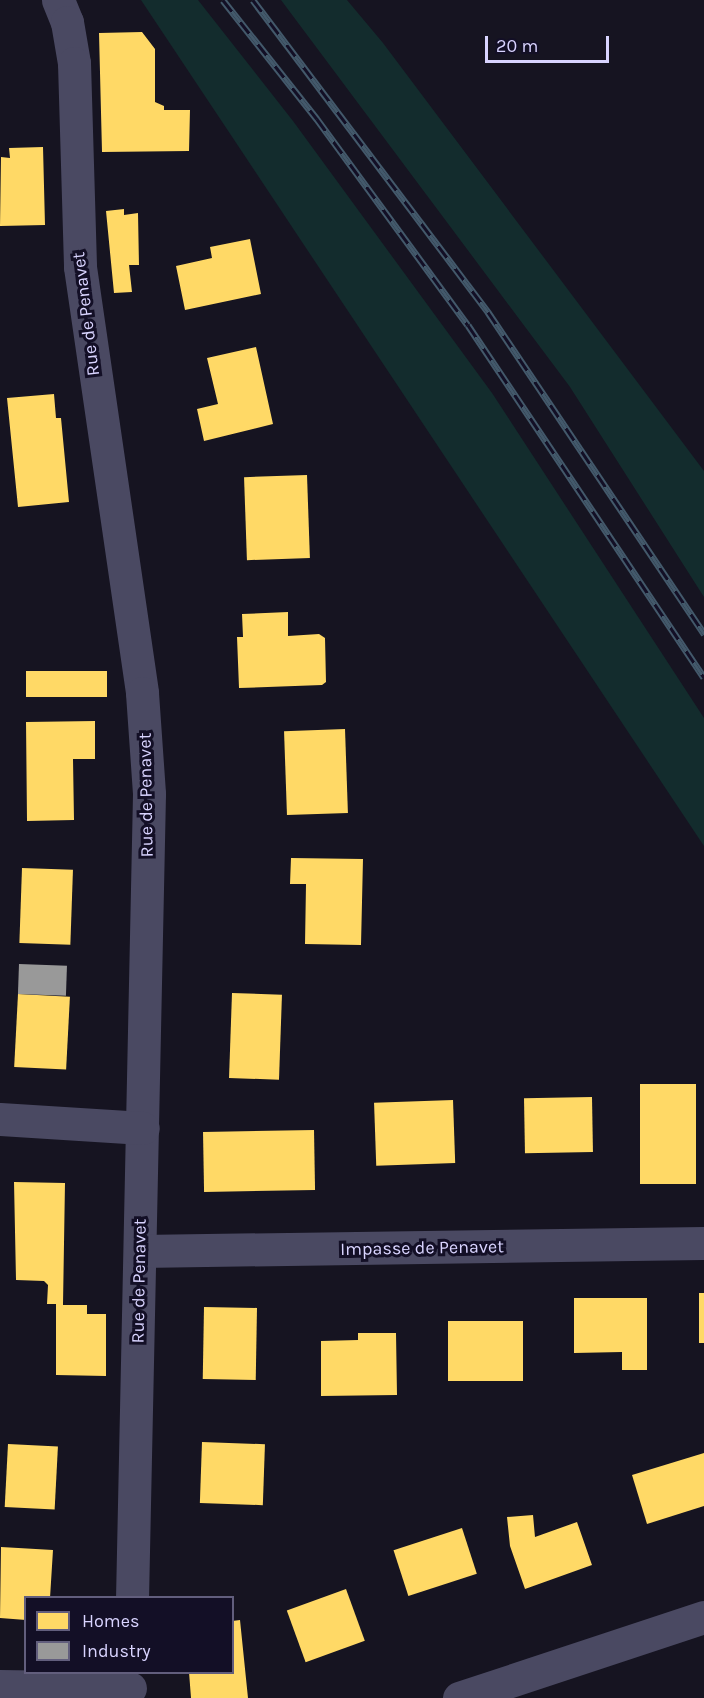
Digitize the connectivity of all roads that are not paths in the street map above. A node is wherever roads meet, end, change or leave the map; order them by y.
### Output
1 (58, 0) edge
2 (0, 1119) edge
3 (143, 1128) junction
4 (704, 1243) edge
5 (140, 1251) junction
6 (132, 1596) edge
7 (704, 1617) edge
8 (0, 1686) edge
9 (130, 1686) edge
10 (459, 1698) edge

1 - 3 street, Rue de Penavet
2 - 3 street
3 - 5 street, Rue de Penavet
4 - 5 street, Impasse de Penavet
5 - 6 street, Rue de Penavet
7 - 10 street
8 - 9 street

